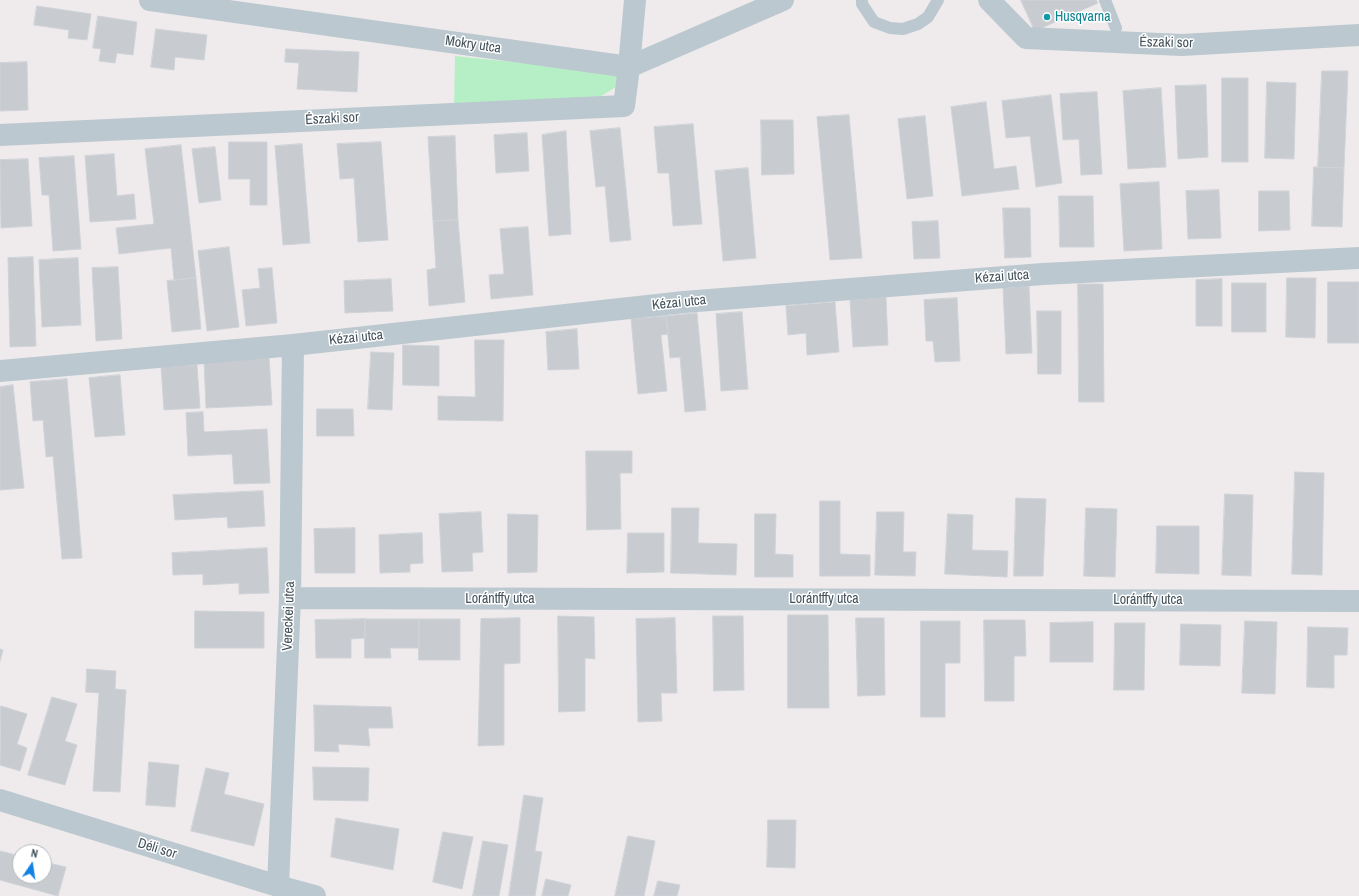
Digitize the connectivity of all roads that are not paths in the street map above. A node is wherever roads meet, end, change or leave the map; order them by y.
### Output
1 (150, 0) edge
2 (634, 0) edge
3 (783, 0) edge
4 (862, 0) edge
5 (938, 0) edge
6 (989, 0) edge
7 (1105, 0) edge
8 (1116, 28) dead end
9 (1359, 35) edge
10 (629, 67) junction
11 (0, 135) edge
12 (1359, 258) edge
13 (292, 345) junction
14 (0, 371) edge
15 (290, 598) junction
16 (1359, 601) edge
17 (0, 800) edge
18 (247, 886) edge
19 (278, 886) junction
20 (315, 896) edge

1 - 10 street, Mokry utca
2 - 10 street
3 - 10 street
4 - 5 lane
6 - 9 street, Északi sor
7 - 8 lane
10 - 11 street, Északi sor
12 - 13 street, Kézai utca
13 - 14 street, Kézai utca
13 - 15 street, Vereckei utca
15 - 16 street, Lorántffy utca
15 - 19 street, Vereckei utca
17 - 18 street, Déli sor
18 - 19 street, Déli sor
19 - 20 street, Déli sor

